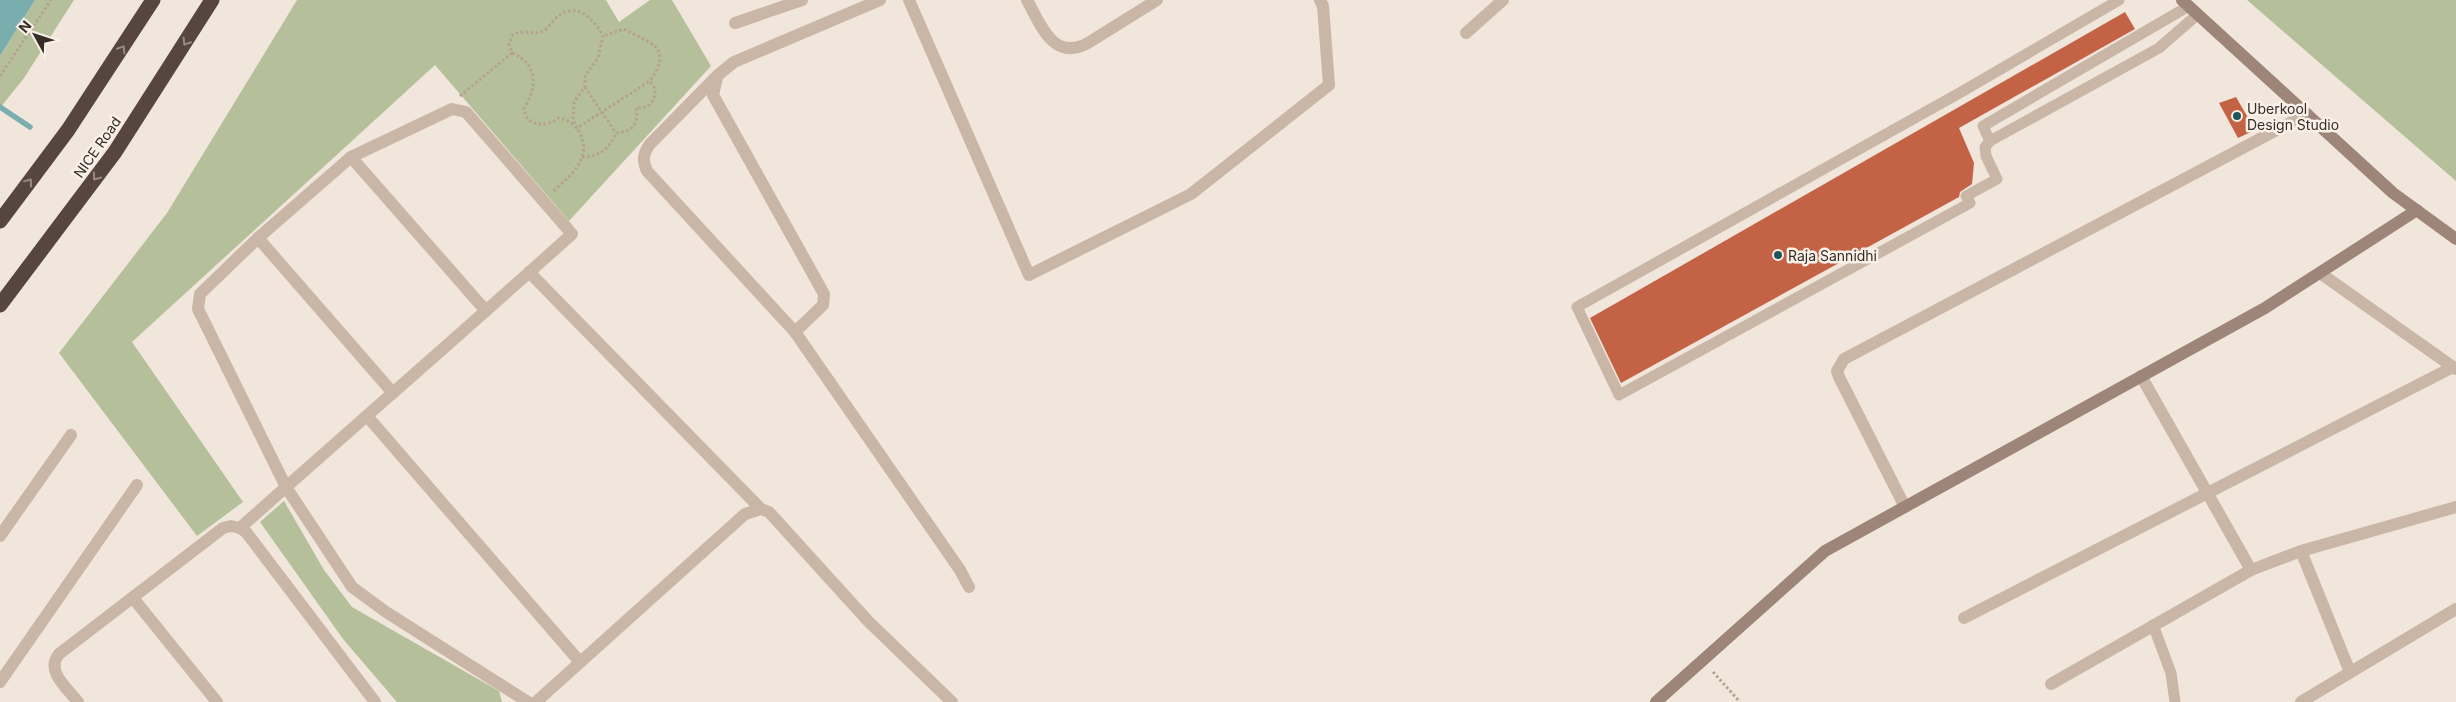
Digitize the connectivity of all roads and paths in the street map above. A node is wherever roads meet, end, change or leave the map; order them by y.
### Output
1 (50, 0) edge
2 (153, 0) edge
3 (212, 0) edge
4 (802, 0) edge
5 (880, 0) edge
6 (909, 0) edge
7 (1027, 0) edge
8 (1157, 0) edge
9 (1320, 0) edge
10 (1503, 0) edge
11 (2119, 0) edge
12 (2190, 7) edge
13 (735, 23) dead end
14 (1466, 33) dead end
15 (603, 36) junction
16 (512, 53) junction
17 (0, 76) edge
18 (718, 76) junction
19 (650, 81) junction
20 (585, 87) junction
21 (458, 98) dead end
22 (602, 112) junction
23 (2307, 114) junction
24 (577, 128) junction
25 (616, 133) junction
26 (1990, 141) junction
27 (582, 156) junction
28 (351, 157) junction
29 (544, 202) junction
30 (2417, 210) junction
31 (0, 221) edge
32 (258, 238) junction
33 (2456, 239) edge
34 (529, 272) junction
35 (2320, 273) junction
36 (0, 305) edge
37 (486, 311) junction
38 (795, 332) junction
39 (2455, 368) edge
40 (2141, 376) junction
41 (393, 393) junction
42 (367, 416) junction
43 (71, 435) dead end
44 (138, 485) dead end
45 (286, 487) junction
46 (2208, 493) junction
47 (1905, 507) junction
48 (2456, 507) edge
49 (761, 509) junction
50 (240, 528) junction
51 (0, 536) edge
52 (2301, 551) junction
53 (2251, 570) junction
54 (969, 587) dead end
55 (133, 598) junction
56 (2456, 609) edge
57 (1964, 618) dead end
58 (2153, 625) junction
59 (1702, 660) junction
60 (580, 662) junction
61 (2350, 672) junction
62 (0, 682) edge
63 (2051, 684) dead end
64 (78, 702) edge
65 (217, 702) edge
66 (374, 702) edge
67 (528, 702) edge
68 (536, 702) edge
69 (952, 702) edge
70 (1656, 702) edge
71 (1740, 702) edge
72 (2175, 702) edge
73 (2301, 702) edge

1 - 17 path
31 -> 2 highway
3 -> 36 highway, NICE Road
4 - 13 street
5 - 18 street
6 - 9 street
7 - 8 street
10 - 14 street
11 - 26 lane
12 - 23 street
12 - 26 lane
12 - 26 lane
15 - 16 path
15 - 19 path
15 - 20 path
16 - 21 path
16 - 24 path
18 - 38 street
18 - 38 street
19 - 22 path
19 - 25 path
20 - 22 path
20 - 24 path
22 - 24 path
22 - 25 path
23 - 30 street
23 - 47 street
24 - 27 path
25 - 27 path
27 - 29 path
28 - 29 street
28 - 32 street
28 - 37 street
29 - 34 street
30 - 33 street
30 - 35 street
32 - 41 street
32 - 45 street
34 - 37 street
34 - 49 street
35 - 39 street
35 - 40 street
37 - 41 street
38 - 54 street
39 - 46 street
40 - 46 street
40 - 47 street
41 - 42 street
42 - 45 street
42 - 60 street
43 - 51 street
44 - 62 street
45 - 50 street
45 - 67 street
46 - 53 street
46 - 57 street
47 - 59 street
48 - 52 street
49 - 60 street
49 - 69 street
50 - 55 street
50 - 66 street
52 - 53 street
52 - 61 street
53 - 58 street
55 - 64 street
55 - 65 street
56 - 61 street
58 - 63 street
58 - 72 lane
59 - 70 street
59 - 71 path
60 - 68 street
61 - 73 street

